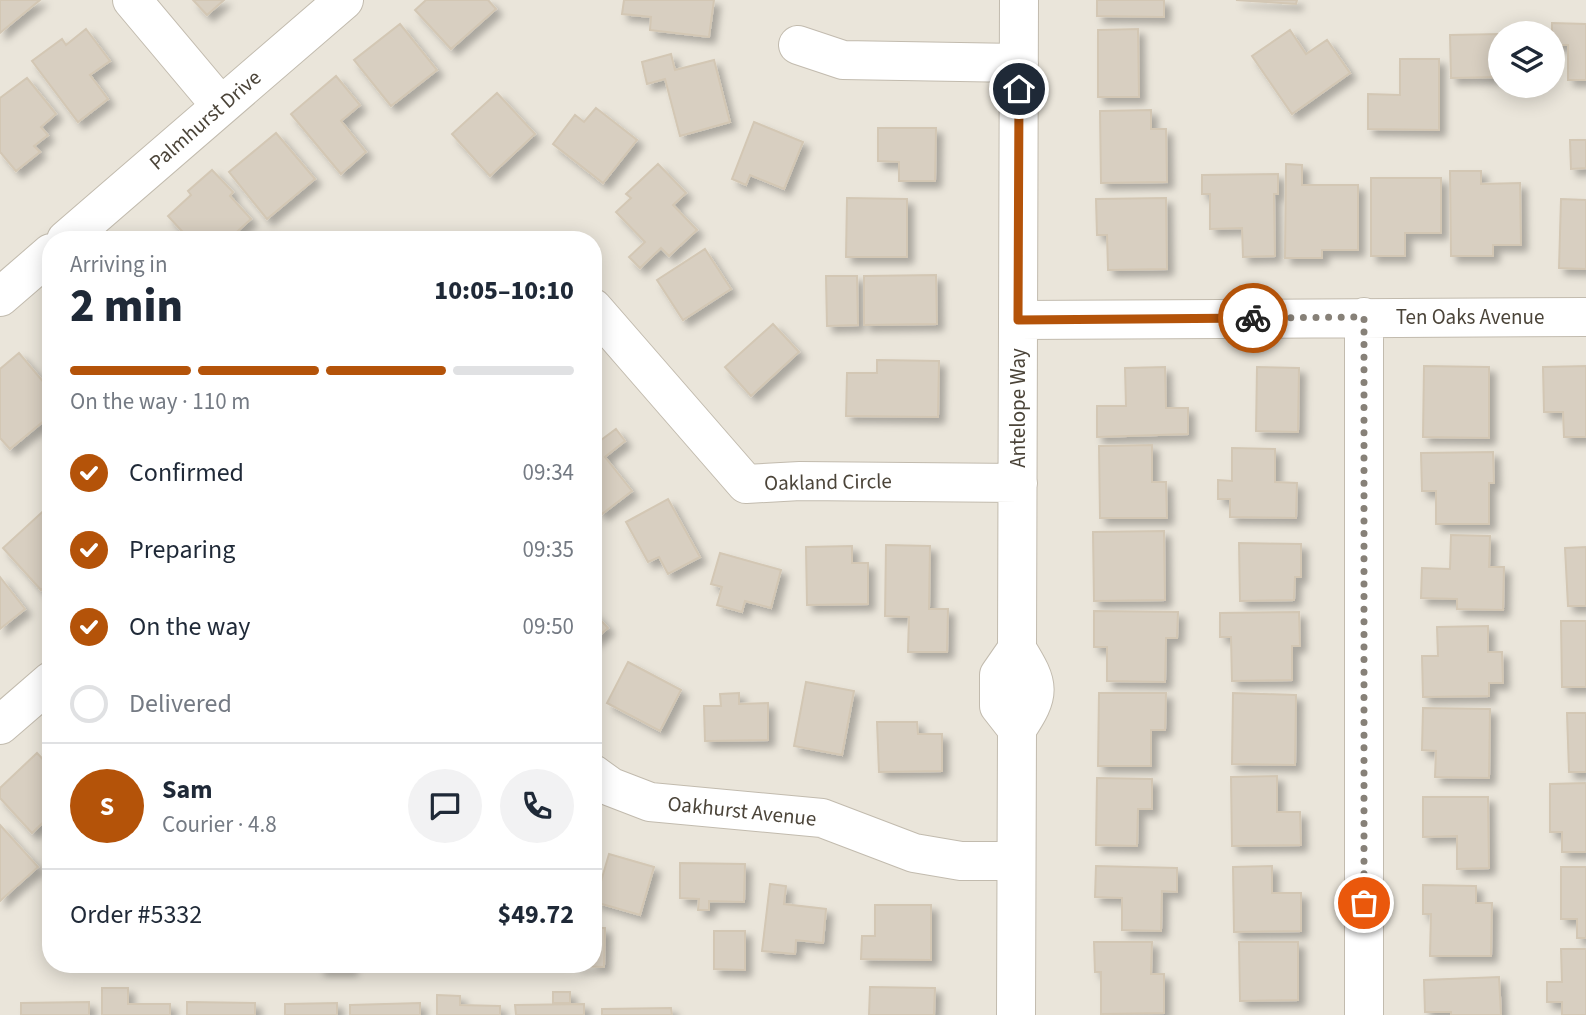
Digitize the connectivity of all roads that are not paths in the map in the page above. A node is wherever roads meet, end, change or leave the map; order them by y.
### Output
1 (132, 0) edge
2 (344, 0) edge
3 (1019, 0) edge
4 (798, 45) dead end
5 (1019, 63) junction
6 (221, 106) junction
7 (107, 227) edge
8 (42, 261) edge
9 (0, 297) edge
10 (1364, 317) junction
11 (1586, 317) edge
12 (602, 318) edge
13 (1018, 320) junction
14 (1018, 483) junction
15 (42, 689) edge
16 (0, 725) edge
17 (602, 780) edge
18 (1016, 861) junction
19 (1016, 1015) edge
20 (1364, 1015) edge

1 - 6 street
2 - 6 street, Palmhurst Drive
3 - 5 street, Antelope Way
4 - 5 street
5 - 13 street, Antelope Way
6 - 7 street, Palmhurst Drive
8 - 9 street
10 - 11 street, Ten Oaks Avenue
10 - 13 street, Ten Oaks Avenue
10 - 20 street
12 - 14 street, Oakland Circle
13 - 14 street, Antelope Way
14 - 18 street, Antelope Way
15 - 16 street
17 - 18 street, Oakhurst Avenue
18 - 19 street, Antelope Way

